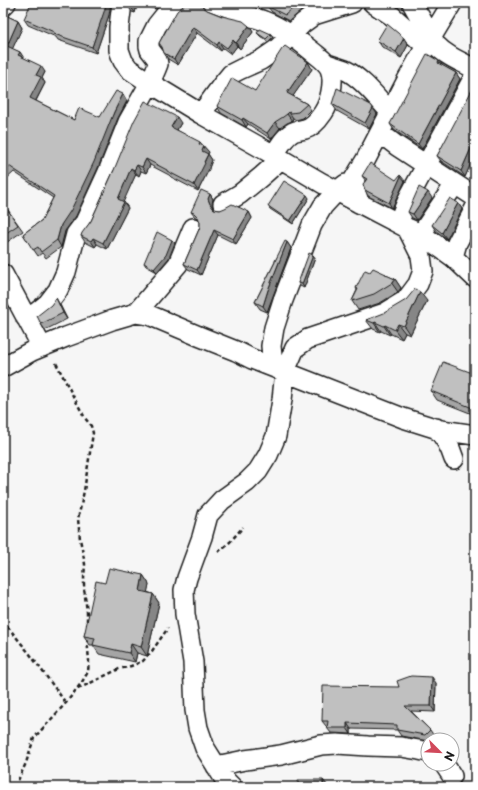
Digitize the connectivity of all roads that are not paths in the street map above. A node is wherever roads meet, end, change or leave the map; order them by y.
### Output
1 (6, 3) edge
2 (122, 3) edge
3 (212, 3) edge
4 (352, 3) edge
5 (372, 3) edge
6 (412, 3) edge
7 (452, 3) edge
8 (176, 5) edge
9 (3, 6) edge
10 (291, 35) junction
11 (429, 42) junction
12 (327, 64) junction
13 (475, 69) edge
14 (475, 75) edge
15 (150, 83) junction
16 (391, 113) junction
17 (201, 114) junction
18 (380, 133) junction
19 (277, 157) junction
20 (426, 165) junction
21 (354, 179) junction
22 (455, 184) junction
23 (337, 191) junction
24 (475, 197) edge
25 (359, 203) junction
26 (223, 204) dead end
27 (475, 208) edge
28 (194, 228) dead end
29 (409, 229) junction
30 (453, 257) junction
31 (3, 274) edge
32 (475, 278) edge
33 (136, 314) junction
34 (26, 318) junction
35 (43, 346) junction
36 (3, 367) edge
37 (278, 368) junction
38 (436, 428) junction
39 (475, 435) edge
40 (454, 459) dead end
41 (420, 750) edge
42 (216, 766) junction
43 (232, 787) edge

1 - 9 street
2 - 15 street
3 - 10 street
4 - 10 street
5 - 11 street
6 - 11 street
7 - 11 street
8 - 15 street
10 - 12 street
10 - 17 street
11 - 13 street
11 - 16 street
12 - 16 street
12 - 19 street
14 - 20 street
15 - 17 street
15 - 34 street
16 - 18 street
17 - 19 street
18 - 20 street
18 - 21 street
19 - 23 street
19 - 26 street
20 - 22 street
20 - 29 street
21 - 23 street
21 - 25 street
22 - 24 street
22 - 29 street
23 - 25 street
23 - 37 street
25 - 29 street
27 - 30 street
28 - 33 street
29 - 30 street
29 - 37 street
30 - 32 street
31 - 34 street
33 - 35 street
33 - 37 street
34 - 35 street
35 - 36 street
37 - 38 street
37 - 42 street
38 - 39 street
38 - 40 street
41 - 42 street
42 - 43 street

